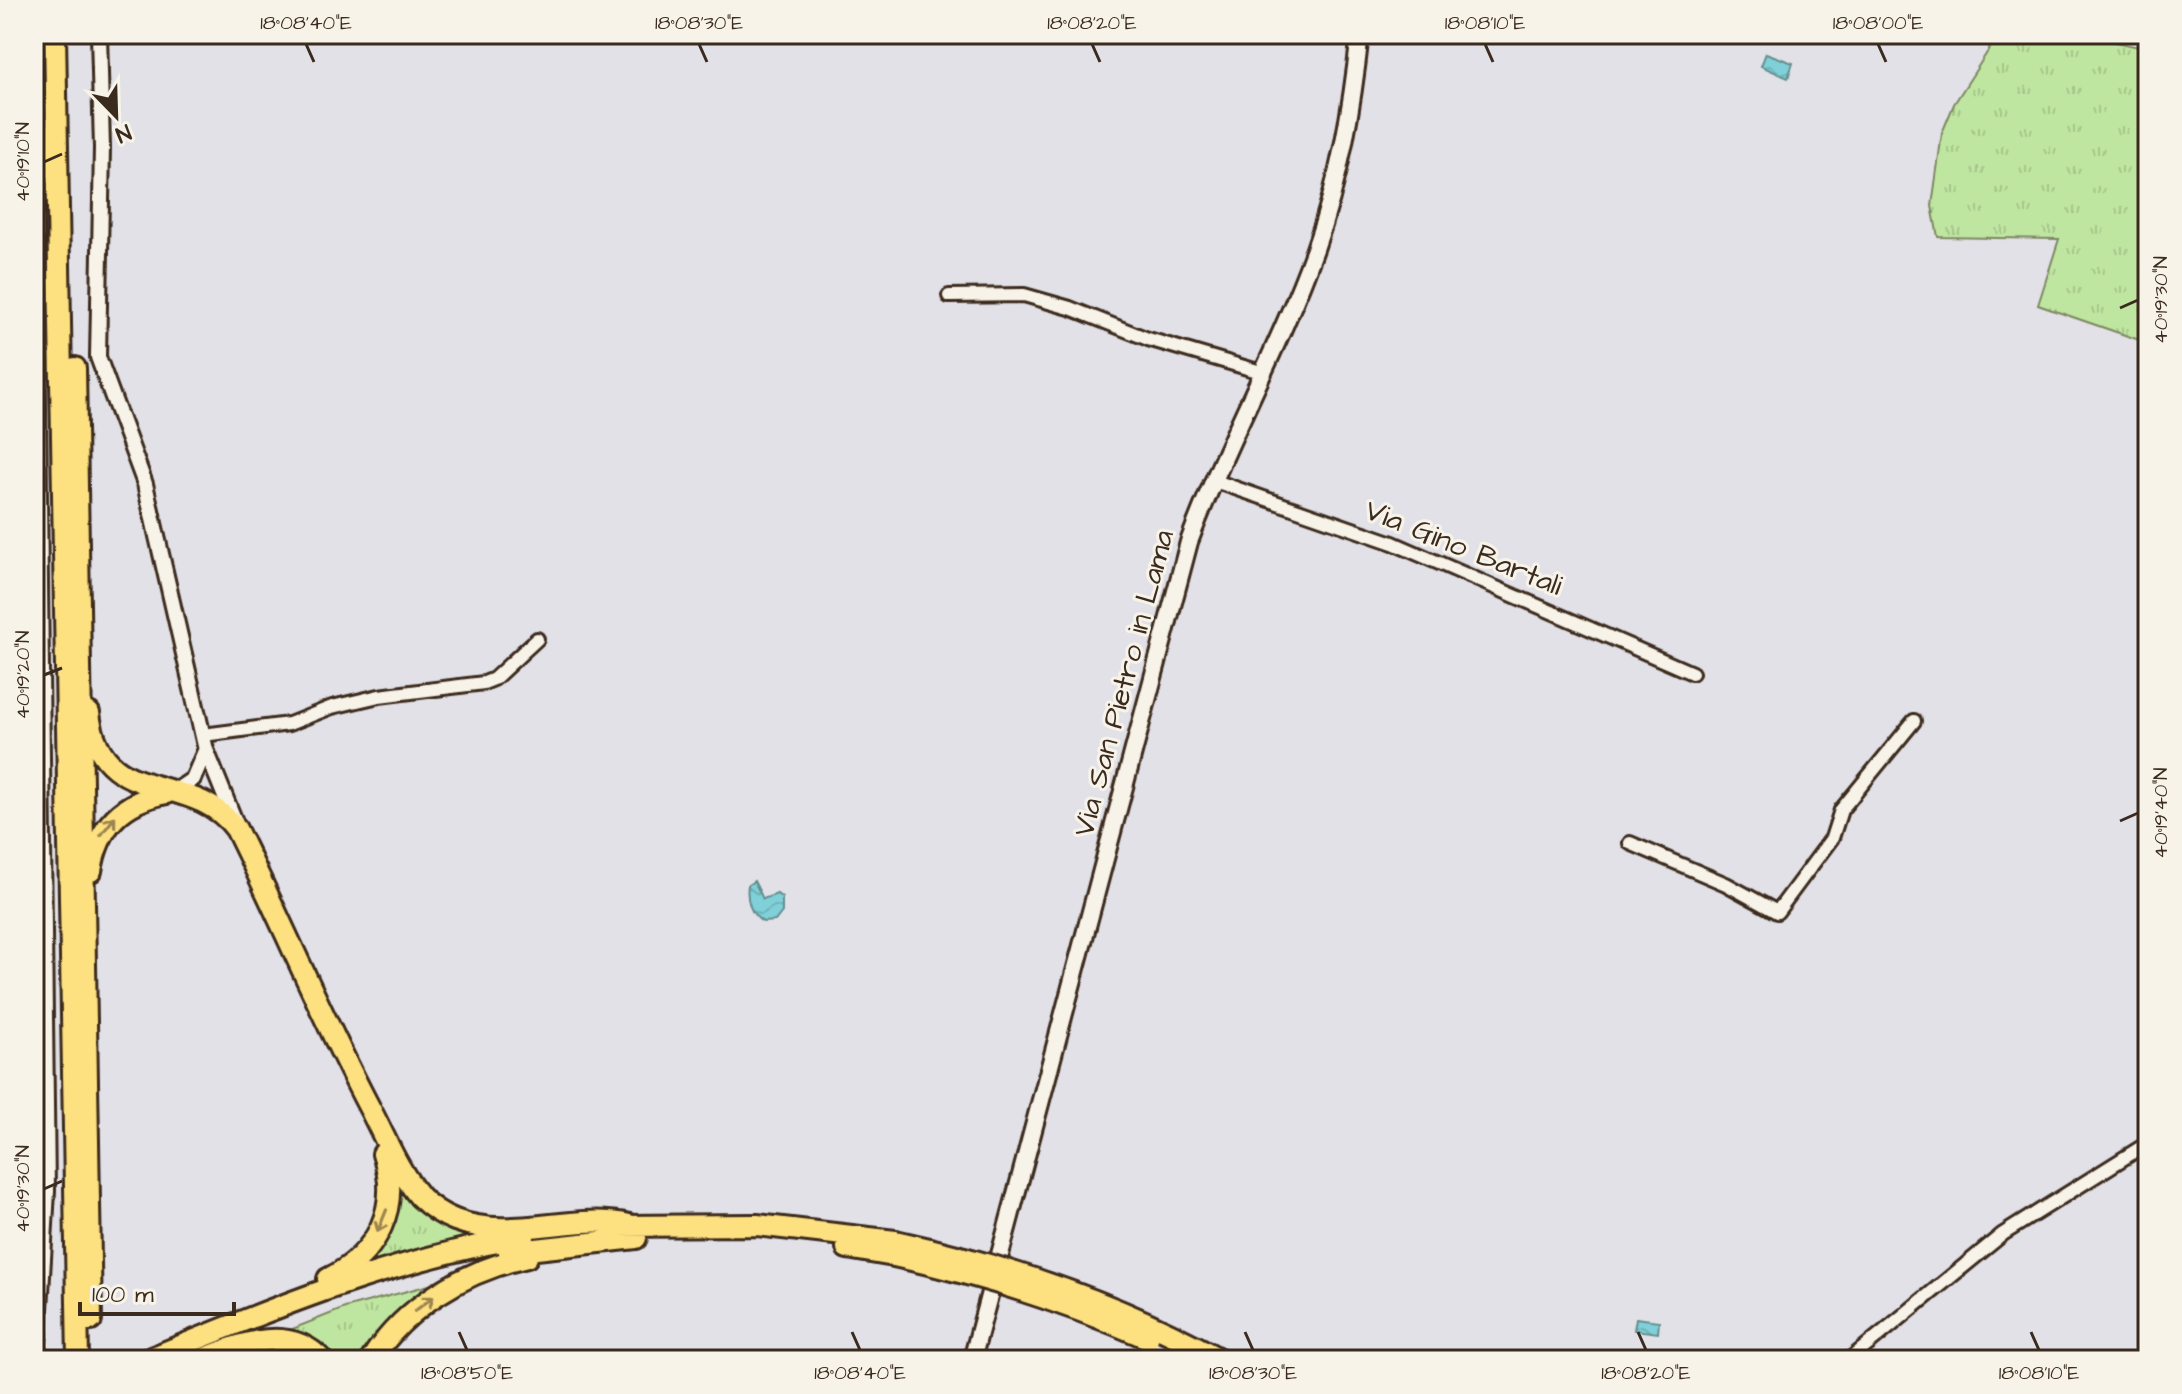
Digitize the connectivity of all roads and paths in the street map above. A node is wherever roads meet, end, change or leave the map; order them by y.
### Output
1 (55, 34) edge
2 (68, 34) edge
3 (99, 34) edge
4 (1360, 34) edge
5 (34, 148) edge
6 (949, 296) dead end
7 (1261, 372) junction
8 (1212, 480) junction
9 (79, 575) junction
10 (537, 639) dead end
11 (1692, 673) dead end
12 (1914, 721) dead end
13 (204, 743) junction
14 (174, 792) junction
15 (1630, 843) dead end
16 (245, 848) junction
17 (85, 1011) junction
18 (362, 1093) junction
19 (2148, 1143) edge
20 (629, 1225) junction
21 (656, 1237) junction
22 (894, 1248) junction
23 (211, 1333) junction
24 (36, 1360) edge
25 (78, 1360) edge
26 (92, 1360) edge
27 (146, 1360) edge
28 (183, 1360) edge
29 (200, 1360) edge
30 (322, 1360) edge
31 (371, 1360) edge
32 (972, 1360) edge
33 (1192, 1360) edge
34 (1221, 1360) edge
35 (1849, 1360) edge

1 - 25 highway
2 - 9 highway
3 - 13 street
4 - 7 main road, Via San Pietro in Lama
5 - 24 main road
6 - 7 street
7 - 8 main road, Via San Pietro in Lama
8 - 11 street, Via Gino Bartali
8 - 32 main road, Via San Pietro in Lama
9 - 14 highway
9 - 17 highway
10 - 13 street
12 - 15 street
13 - 14 street
13 - 16 street
14 - 16 highway
17 -> 14 highway
16 - 18 highway
17 - 26 highway
18 - 20 highway
18 -> 23 highway
19 - 35 street
20 - 22 highway
20 - 23 highway
21 - 22 highway
21 - 28 highway
31 -> 21 highway
22 - 33 highway, bridge
22 - 34 highway, bridge
23 - 27 highway
29 - 30 highway

